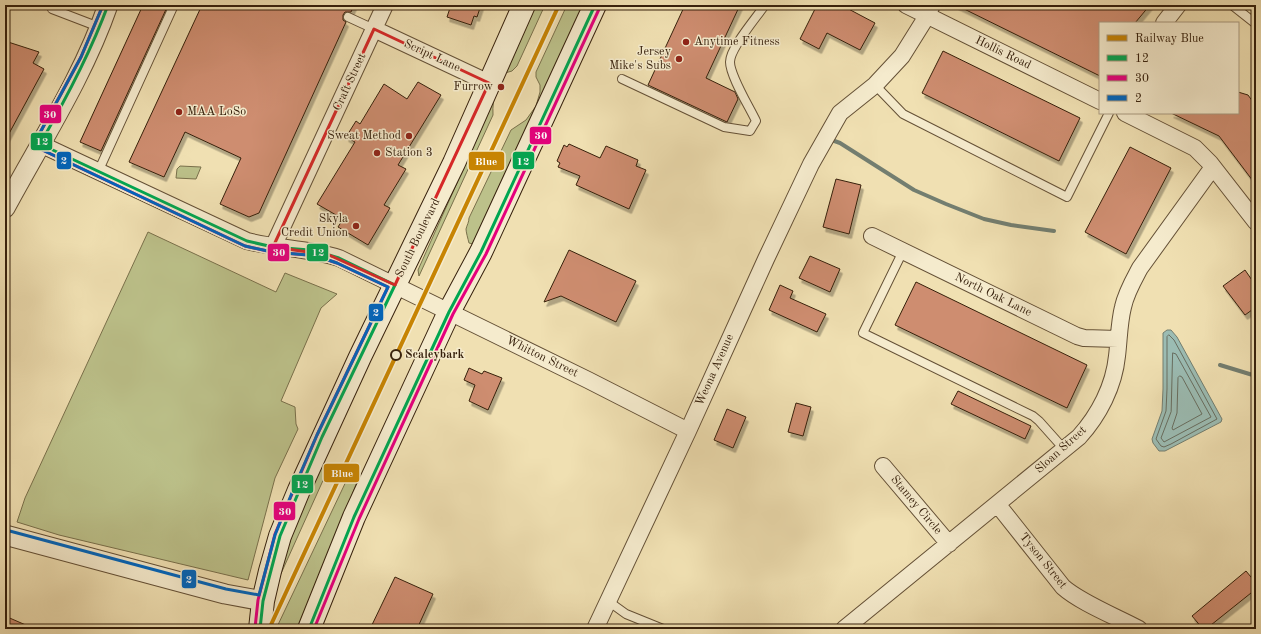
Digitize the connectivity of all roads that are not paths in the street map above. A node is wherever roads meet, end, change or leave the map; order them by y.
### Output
1 (108, 5) edge
2 (174, 5) edge
3 (386, 5) edge
4 (524, 5) edge
5 (595, 5) edge
6 (764, 5) edge
7 (906, 5) edge
8 (1178, 5) edge
9 (1232, 5) edge
10 (52, 9) dead end
11 (929, 10) edge
12 (348, 17) dead end
13 (1165, 22) edge
14 (1256, 24) edge
15 (100, 28) junction
16 (374, 29) junction
17 (622, 79) dead end
18 (490, 83) junction
19 (875, 85) junction
20 (1099, 100) edge
21 (1108, 114) edge
22 (1127, 114) edge
23 (40, 144) junction
24 (1213, 167) junction
25 (98, 172) junction
26 (5, 208) edge
27 (1256, 222) edge
28 (872, 236) dead end
29 (273, 247) junction
30 (903, 251) junction
31 (395, 285) junction
32 (449, 312) junction
33 (1118, 339) junction
34 (688, 431) junction
35 (1064, 449) junction
36 (883, 466) dead end
37 (998, 505) junction
38 (5, 535) edge
39 (949, 544) junction
40 (263, 601) junction
41 (608, 601) junction
42 (260, 629) edge
43 (309, 629) edge
44 (595, 629) edge
45 (663, 629) edge
46 (844, 629) edge
47 (1139, 629) edge

1 - 15 street
2 - 25 lane
3 - 16 street, Craft Street
4 - 18 main road, South Boulevard
5 - 32 main road
6 - 17 lane
7 - 11 street, Hollis Road
8 - 13 street
9 - 14 lane
10 - 15 lane
11 - 19 street
11 - 20 street, Hollis Road
12 - 16 lane
15 - 23 street
16 - 18 street, Script Lane
16 - 29 street, Craft Street
18 - 31 main road, South Boulevard
19 - 21 lane
19 - 34 street, Weona Avenue
22 - 24 street
23 - 25 street, Whitton Street
23 - 26 street
24 - 27 street
24 - 33 street, Sloan Street
25 - 29 street, Whitton Street
28 - 30 street, North Oak Lane
29 - 31 street, Whitton Street
30 - 33 street, North Oak Lane
30 - 35 lane
31 - 32 street, Whitton Street
31 - 40 main road, South Boulevard
32 - 34 street, Whitton Street
32 - 43 main road
33 - 35 street, Sloan Street
34 - 41 street, Weona Avenue
35 - 37 street, Sloan Street
36 - 39 street, Stamey Circle
37 - 39 street, Sloan Street
37 - 47 street, Tyson Street
38 - 40 street
39 - 46 street, Sloan Street
40 - 42 main road, South Boulevard
41 - 44 street, Weona Avenue
41 - 45 lane

